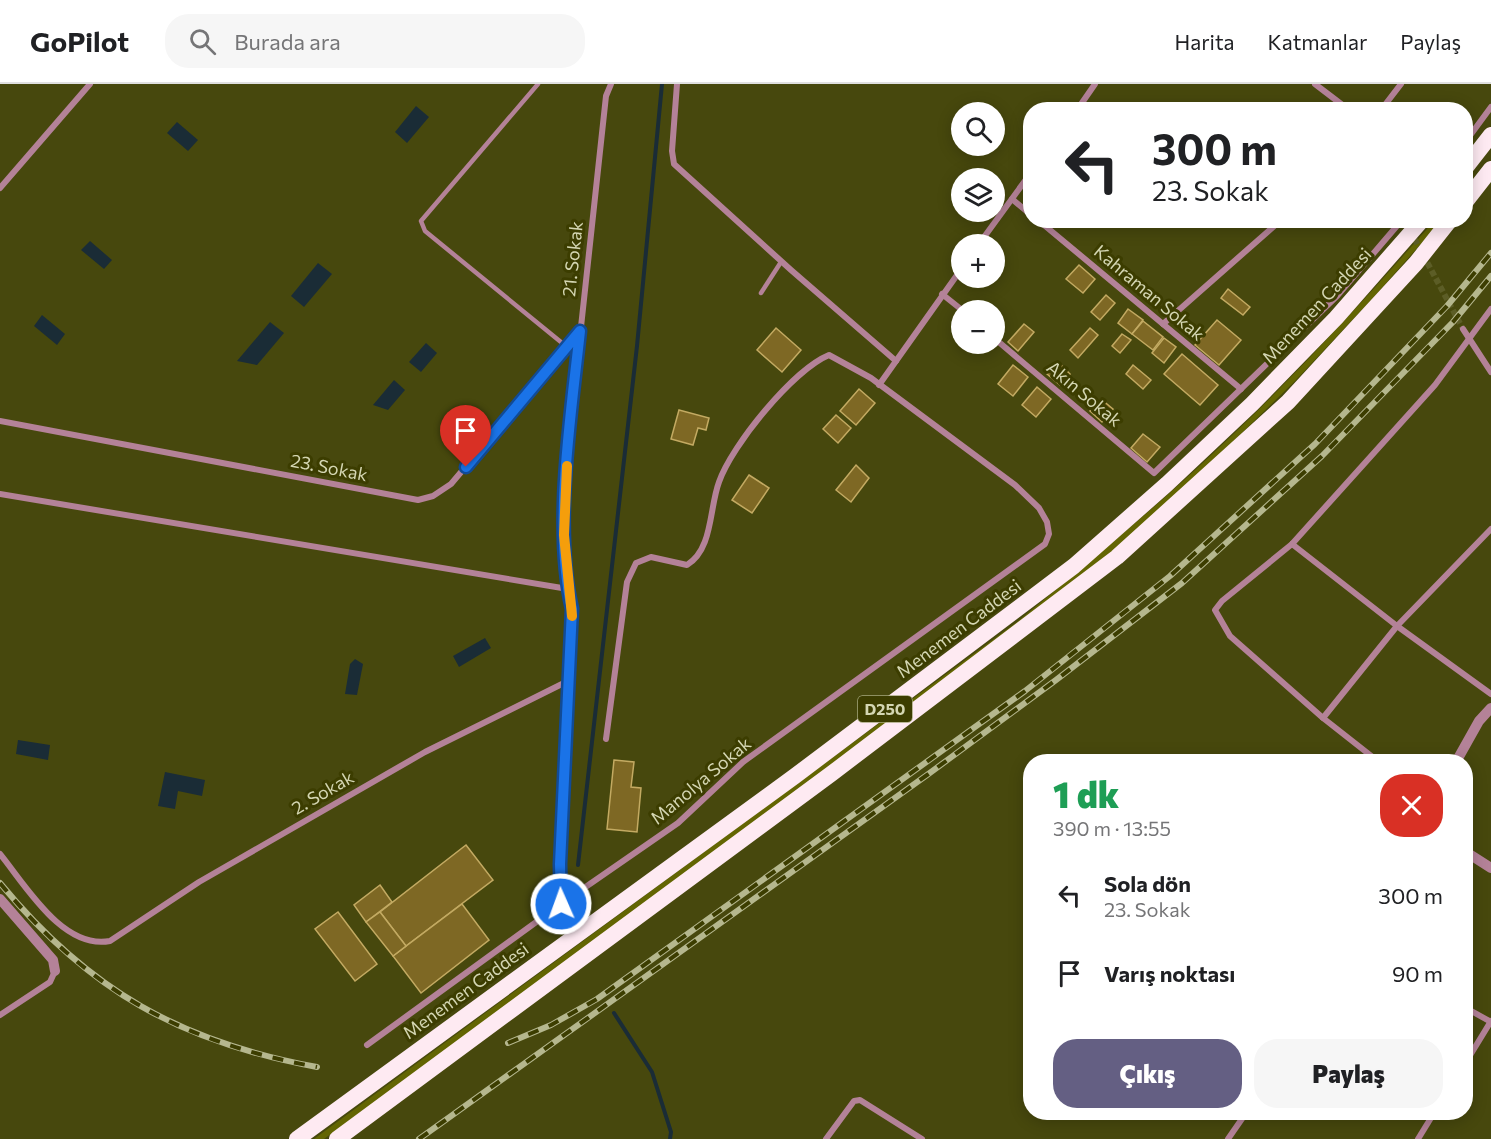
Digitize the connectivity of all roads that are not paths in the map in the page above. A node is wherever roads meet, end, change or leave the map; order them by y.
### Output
1 (90, 84) edge
2 (538, 84) edge
3 (611, 84) edge
4 (677, 84) edge
5 (1095, 84) edge
6 (1315, 84) edge
7 (1401, 84) edge
8 (1083, 102) edge
9 (1339, 102) edge
10 (1387, 102) edge
11 (1491, 107) edge
12 (1473, 131) edge
13 (1491, 135) edge
14 (1473, 158) edge
15 (1491, 169) edge
16 (1023, 184) edge
17 (0, 188) edge
18 (1473, 192) edge
19 (1012, 199) junction
20 (1023, 208) edge
21 (1048, 228) edge
22 (1272, 228) edge
23 (1401, 228) edge
24 (1403, 228) edge
25 (1444, 228) edge
26 (986, 234) edge
27 (782, 262) junction
28 (951, 282) edge
29 (761, 293) dead end
30 (942, 294) junction
31 (951, 301) edge
32 (1491, 309) edge
33 (1163, 324) junction
34 (1463, 329) tunnel mouth
35 (580, 331) junction
36 (1469, 338) junction
37 (567, 347) junction
38 (1005, 347) edge
39 (896, 361) junction
40 (1491, 372) edge
41 (879, 385) junction
42 (1240, 389) junction
43 (0, 421) edge
44 (0, 494) edge
45 (1491, 529) edge
46 (1292, 544) junction
47 (568, 589) junction
48 (1397, 626) junction
49 (570, 680) junction
50 (1491, 694) edge
51 (1491, 708) edge
52 (1323, 718) junction
53 (606, 739) dead end
54 (1369, 754) edge
55 (1460, 754) edge
56 (0, 854) edge
57 (1473, 856) edge
58 (1491, 868) edge
59 (0, 899) edge
60 (561, 904) junction
61 (55, 971) joint
62 (1473, 1012) edge
63 (0, 1015) edge
64 (1491, 1022) edge
65 (367, 1045) dead end
66 (1473, 1051) edge
67 (1241, 1120) edge
68 (1430, 1120) edge
69 (297, 1139) edge
70 (337, 1139) edge
71 (826, 1139) edge
72 (922, 1139) edge
73 (1228, 1139) edge
74 (1418, 1139) edge

1 - 17 street
2 - 37 lane
3 - 35 street, 21. Sokak
4 - 27 street
5 - 8 street
6 - 9 street
7 - 10 street
11 - 12 street
13 - 14 highway
15 - 18 highway
16 - 19 street
19 - 20 street
19 - 26 street
21 - 33 street, Kahraman Sokak
22 - 33 street
23 - 42 street
24 - 69 highway, Menemen Caddesi / D250
25 - 70 highway, Menemen Caddesi / D250
27 - 29 lane
27 - 39 street
28 - 30 street
30 - 31 street
30 - 39 street
32 - 36 street
33 - 42 street, Kahraman Sokak
34 - 36 street
35 - 37 street, 23. Sokak
35 - 47 street, 21. Sokak
36 - 40 street
36 - 46 street
37 - 43 street, 23. Sokak
38 - 42 street, Akın Sokak
39 - 41 street
41 - 53 street
41 - 60 street, Manolya Sokak
44 - 47 street
45 - 48 street
46 - 48 street
46 - 52 street
47 - 49 street, 21. Sokak
48 - 50 street
48 - 52 street
49 - 56 street, 2. Sokak
49 - 60 street, 21. Sokak
51 - 55 street
52 - 54 street
57 - 58 street
59 - 61 street
60 - 65 street, Manolya Sokak
61 - 63 street
62 - 64 street
64 - 66 street
67 - 73 street
68 - 74 street
71 - 72 street

